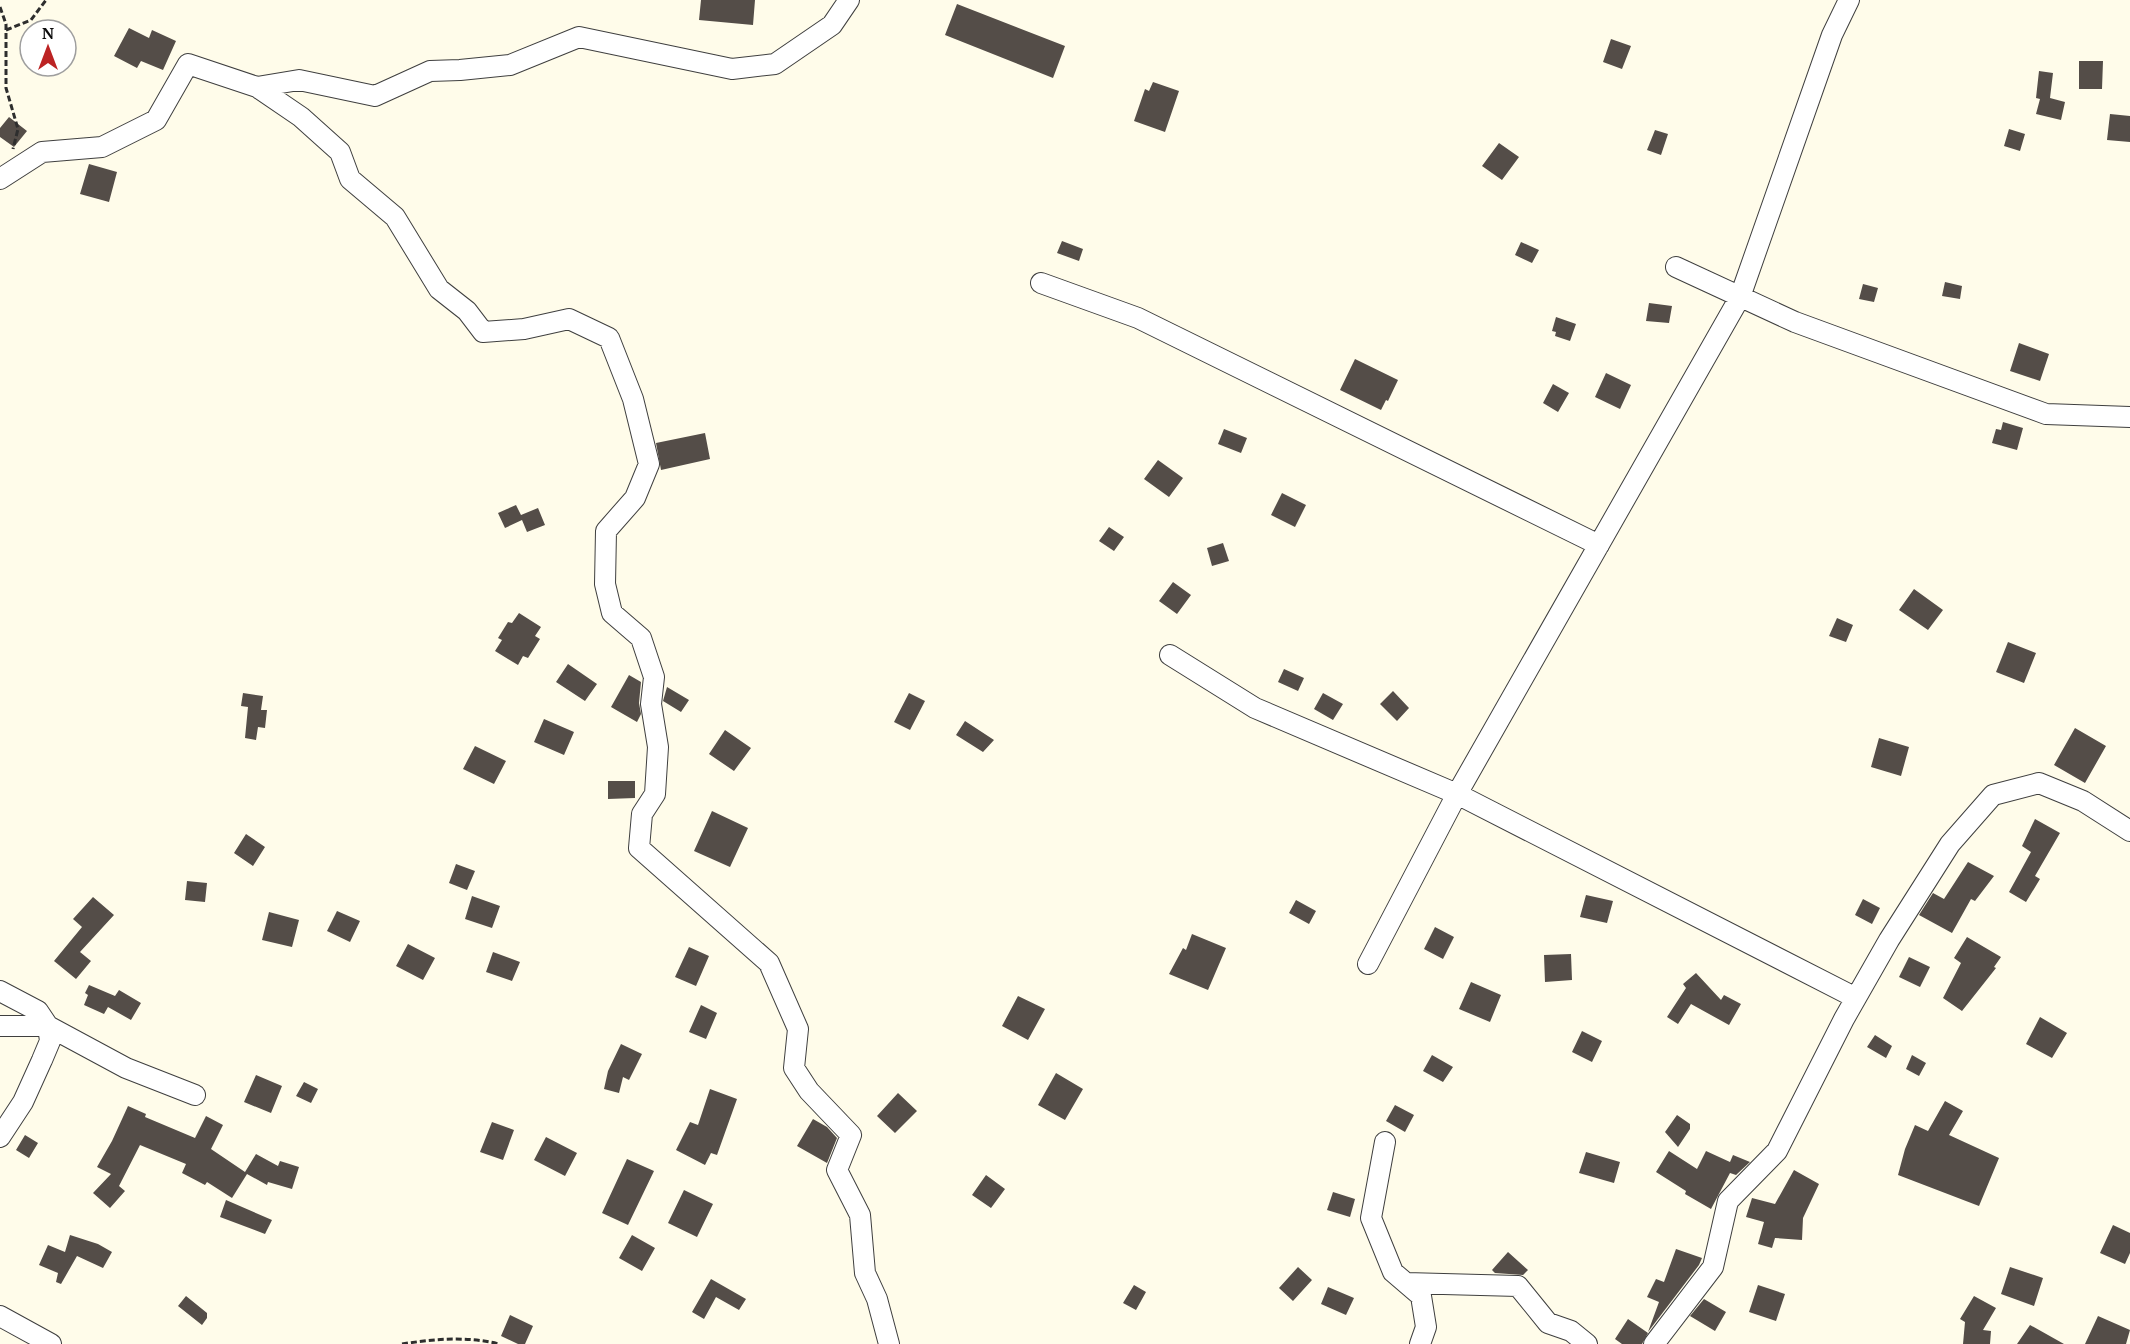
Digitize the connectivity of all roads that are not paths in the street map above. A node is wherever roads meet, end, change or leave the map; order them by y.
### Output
1 (849, 0) edge
2 (1849, 0) edge
3 (257, 87) junction
4 (4, 176) edge
5 (1676, 267) dead end
6 (1041, 283) dead end
7 (1740, 297) junction
8 (2130, 417) edge
9 (1599, 545) junction
10 (1170, 655) dead end
11 (1458, 794) junction
12 (2130, 831) edge
13 (1368, 964) dead end
14 (0, 992) edge
15 (1856, 998) junction
16 (0, 1026) edge
17 (48, 1026) junction
18 (195, 1095) dead end
19 (0, 1137) edge
20 (1385, 1142) dead end
21 (1406, 1283) junction
22 (0, 1316) edge
23 (51, 1344) edge
24 (889, 1344) edge
25 (1420, 1344) edge
26 (1587, 1344) edge
27 (1654, 1344) edge

1 - 3 street
2 - 7 street
3 - 4 street
3 - 24 street
5 - 7 street
6 - 9 street
7 - 8 street
7 - 9 street
9 - 11 street
10 - 11 street
11 - 13 street
11 - 15 street
12 - 15 street
14 - 17 street
15 - 27 street
16 - 17 street
17 - 18 street
17 - 19 street
20 - 21 street
21 - 25 street
21 - 26 street
22 - 23 street

